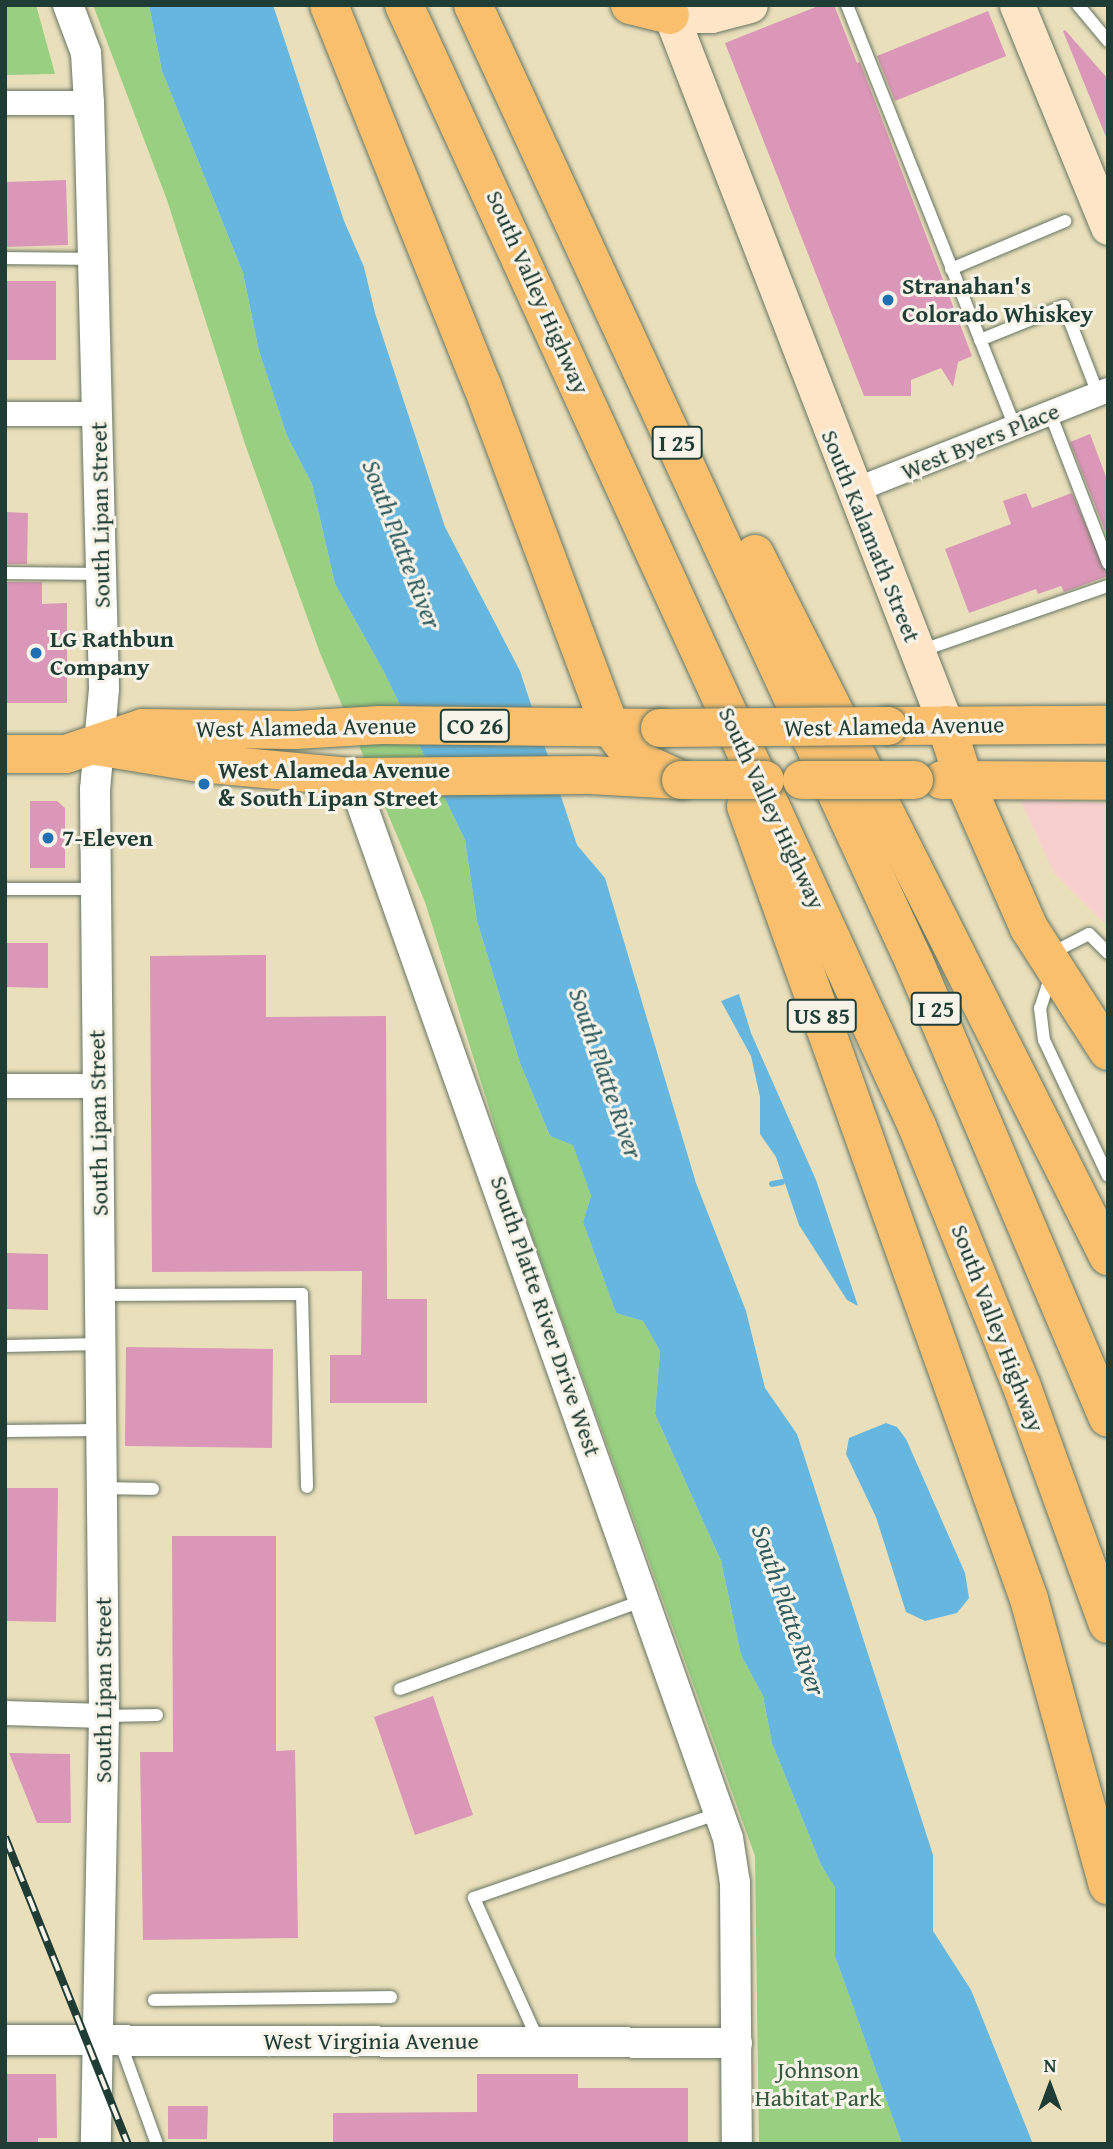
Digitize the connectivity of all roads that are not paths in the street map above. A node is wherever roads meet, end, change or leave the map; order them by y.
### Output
1 (68, 5) edge
2 (329, 5) edge
3 (404, 5) edge
4 (473, 5) edge
5 (630, 5) edge
6 (750, 5) edge
7 (847, 5) edge
8 (1017, 5) edge
9 (1078, 5) edge
10 (668, 10) edge
11 (1108, 41) edge
12 (5, 103) edge
13 (89, 103) junction
14 (567, 202) junction
15 (1065, 221) dead end
16 (1108, 228) edge
17 (511, 230) junction
18 (5, 258) edge
19 (95, 259) junction
20 (951, 270) junction
21 (980, 340) junction
22 (1103, 392) edge
23 (1050, 413) junction
24 (5, 414) edge
25 (98, 414) junction
26 (1015, 427) junction
27 (853, 491) junction
28 (1108, 563) edge
29 (5, 573) edge
30 (102, 574) junction
31 (1108, 586) edge
32 (917, 652) junction
33 (1108, 725) edge
34 (946, 726) junction
35 (610, 727) junction
36 (96, 746) junction
37 (5, 754) edge
38 (352, 776) junction
39 (681, 780) junction
40 (964, 780) junction
41 (1108, 781) edge
42 (5, 889) edge
43 (96, 889) junction
44 (1108, 953) edge
45 (1049, 965) junction
46 (1106, 1043) edge
47 (5, 1086) edge
48 (98, 1086) junction
49 (1108, 1176) edge
50 (1108, 1256) edge
51 (100, 1295) junction
52 (100, 1344) junction
53 (5, 1346) edge
54 (1108, 1418) edge
55 (101, 1430) junction
56 (5, 1431) edge
57 (307, 1487) dead end
58 (102, 1488) junction
59 (153, 1489) dead end
60 (646, 1600) junction
61 (1108, 1624) edge
62 (400, 1689) dead end
63 (5, 1713) edge
64 (157, 1715) dead end
65 (104, 1716) junction
66 (720, 1813) junction
67 (1108, 1885) edge
68 (391, 1997) dead end
69 (154, 2000) dead end
70 (5, 2039) edge
71 (108, 2040) junction
72 (539, 2042) junction
73 (737, 2043) junction
74 (96, 2144) edge
75 (157, 2144) edge
76 (737, 2144) edge

1 - 13 street
2 - 35 main road
3 - 17 main road, South Valley Highway / I 25
4 - 14 main road, I 25
5 - 10 main road
6 - 10 main road
7 - 20 lane
8 - 16 main road
9 - 11 lane
10 - 27 main road, South Kalamath Street
12 - 13 street
13 - 19 street, South Lipan Street
14 - 50 main road
14 - 54 main road, I 25
15 - 20 lane
17 - 61 main road, South Valley Highway / I 25
17 - 67 main road, US 85
18 - 19 lane
19 - 25 street, South Lipan Street
20 - 21 lane
21 - 22 lane
21 - 26 lane
22 - 23 street, West Byers Place
23 - 26 street, West Byers Place
23 - 28 lane
24 - 25 street
25 - 30 street, South Lipan Street
26 - 27 street, West Byers Place
27 - 32 main road, South Kalamath Street
29 - 30 lane
30 - 36 street, South Lipan Street
31 - 32 lane
32 - 34 main road, South Kalamath Street
33 - 34 main road, West Alameda Avenue / CO 26
34 - 35 main road, West Alameda Avenue / CO 26, bridge
34 - 40 main road, South Kalamath Street
35 - 36 main road, West Alameda Avenue / CO 26
35 - 39 main road
36 - 37 main road, West Alameda Avenue / CO 26
36 - 38 main road, West Alameda Avenue / CO 26
36 - 43 street, South Lipan Street
38 - 39 main road, West Alameda Avenue / CO 26
38 - 60 street, South Platte River Drive West
39 - 40 main road, West Alameda Avenue / CO 26, bridge
40 - 41 main road, West Alameda Avenue / CO 26
40 - 45 main road, South Kalamath Street
42 - 43 lane
43 - 48 street, South Lipan Street
44 - 45 lane
45 - 46 main road, South Kalamath Street
45 - 49 lane
47 - 48 street
48 - 51 street, South Lipan Street
51 - 52 street, South Lipan Street
51 - 57 lane
52 - 53 lane
52 - 55 street, South Lipan Street
55 - 56 lane
55 - 58 street, South Lipan Street
58 - 59 lane
58 - 65 street, South Lipan Street
60 - 62 lane
60 - 66 street, South Platte River Drive West
63 - 65 street
64 - 65 lane
65 - 71 street, South Lipan Street
66 - 72 lane
66 - 73 street, South Platte River Drive West
68 - 69 lane
70 - 71 street, West Virginia Avenue
71 - 72 street, West Virginia Avenue
71 - 74 street, South Lipan Street
71 - 75 lane
72 - 73 street, West Virginia Avenue
73 - 76 street, South Platte River Drive West

